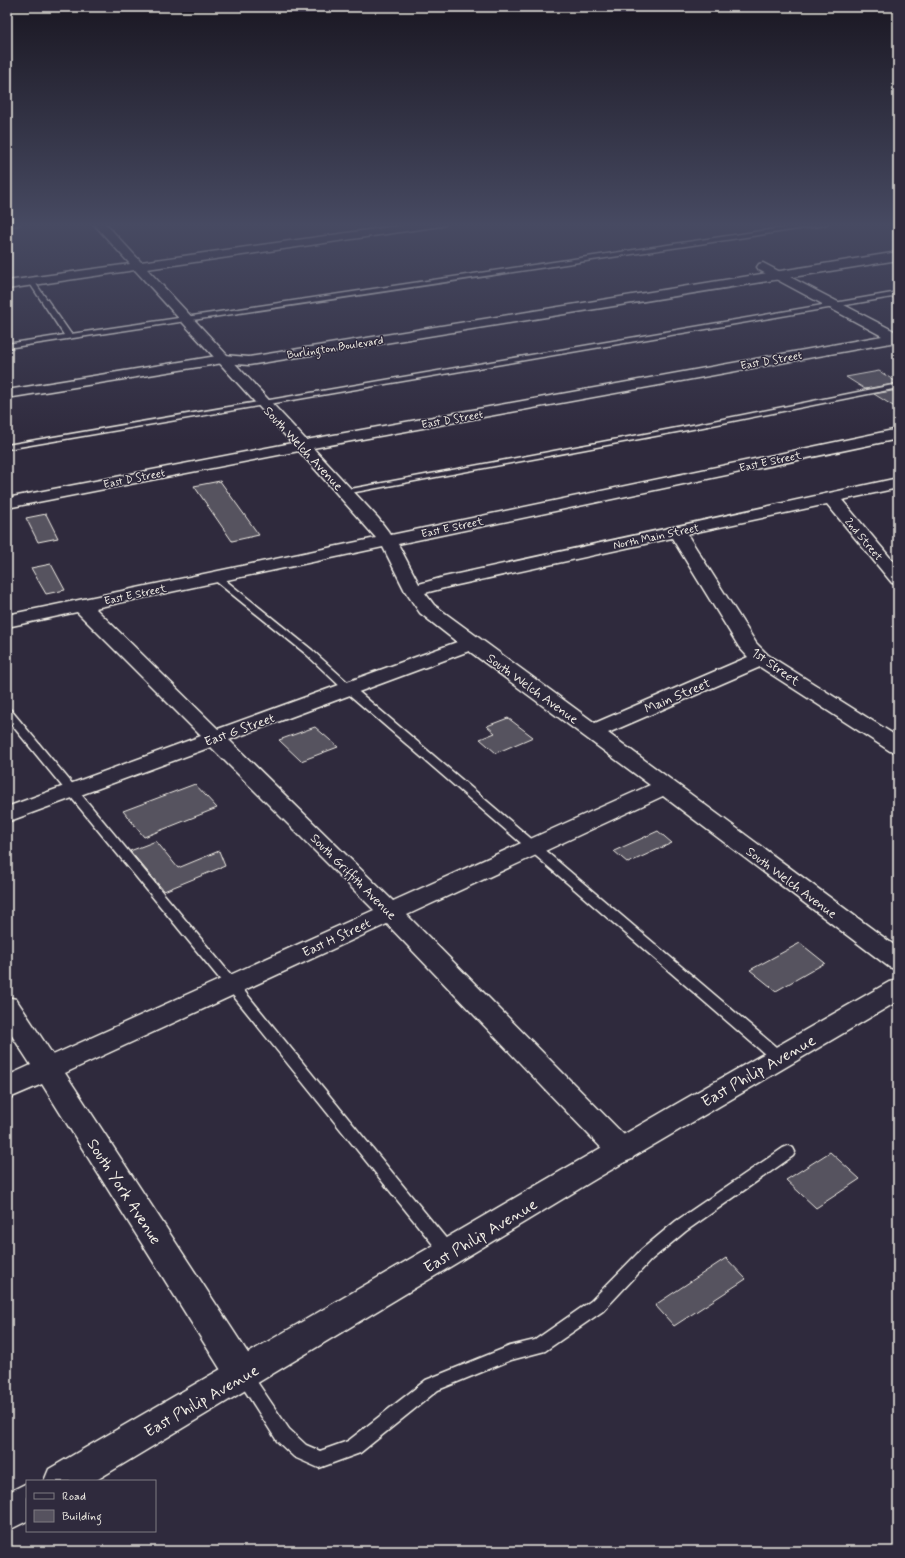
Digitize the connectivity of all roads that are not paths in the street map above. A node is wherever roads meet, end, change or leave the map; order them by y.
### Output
1 (41, 296) edge
2 (165, 296) edge
3 (342, 296) edge
4 (583, 296) edge
5 (656, 296) edge
6 (816, 296) edge
7 (888, 296) edge
8 (834, 305) junction
9 (187, 319) junction
10 (69, 337) junction
11 (897, 338) edge
12 (7, 346) edge
13 (223, 360) junction
14 (898, 386) edge
15 (7, 394) edge
16 (262, 403) junction
17 (898, 434) edge
18 (301, 446) junction
19 (7, 447) edge
20 (898, 483) edge
21 (345, 492) junction
22 (831, 498) junction
23 (7, 503) edge
24 (677, 532) junction
25 (386, 541) junction
26 (216, 577) junction
27 (898, 579) edge
28 (414, 591) junction
29 (82, 606) junction
30 (7, 621) edge
31 (471, 643) junction
32 (761, 659) junction
33 (348, 689) junction
34 (7, 712) edge
35 (593, 732) junction
36 (215, 738) junction
37 (896, 743) edge
38 (666, 786) junction
39 (71, 791) junction
40 (7, 815) edge
41 (534, 846) junction
42 (390, 912) junction
43 (898, 961) edge
44 (232, 985) junction
45 (898, 989) edge
46 (7, 1006) edge
47 (778, 1057) junction
48 (47, 1070) junction
49 (7, 1088) edge
50 (622, 1151) junction
51 (788, 1152) dead end
52 (449, 1253) junction
53 (243, 1375) junction
54 (64, 1480) edge
55 (26, 1502) edge
56 (7, 1512) edge

1 - 10 lane
2 - 9 street, South Welch Avenue
3 - 9 lane
4 - 13 street, Burlington Boulevard
5 - 13 street, Burlington Boulevard
6 - 8 street
7 - 8 lane
8 - 11 street
8 - 16 lane
9 - 10 lane
9 - 13 street, South Welch Avenue
10 - 12 lane
11 - 18 street, East D Street
13 - 15 street, Burlington Boulevard
13 - 16 street, South Welch Avenue
14 - 21 lane
16 - 18 street, South Welch Avenue
16 - 19 lane
17 - 25 street, East E Street
18 - 21 street, South Welch Avenue
18 - 23 street, East D Street
20 - 22 street, North Main Street
21 - 25 street, South Welch Avenue
22 - 24 street, North Main Street
22 - 27 street, 2nd Street
24 - 28 street, North Main Street
24 - 32 street, 1st Street
25 - 26 street, East E Street
25 - 28 street, South Welch Avenue
26 - 29 street, East E Street
26 - 33 lane
28 - 31 street, South Welch Avenue
29 - 30 street, East E Street
29 - 36 street, South Griffith Avenue
31 - 33 street, East G Street
31 - 35 street, South Welch Avenue
32 - 35 street, Main Street
32 - 37 street, 1st Street
33 - 36 street, East G Street
33 - 41 lane
34 - 39 lane
35 - 38 street, South Welch Avenue
36 - 39 street, East G Street
36 - 42 street, South Griffith Avenue
38 - 41 street, East H Street
38 - 43 street, South Welch Avenue
39 - 40 street, East G Street
39 - 44 lane
41 - 42 street, East H Street
41 - 47 lane
42 - 44 street, East H Street
42 - 50 street, South Griffith Avenue
44 - 48 street, East H Street
44 - 52 lane
45 - 47 street, East Philip Avenue
46 - 48 street, South York Avenue
47 - 50 street, East Philip Avenue
48 - 49 street, East H Street
48 - 53 street, South York Avenue
50 - 52 street, East Philip Avenue
51 - 53 lane
52 - 53 street, East Philip Avenue
53 - 54 street, East Philip Avenue
55 - 56 street

